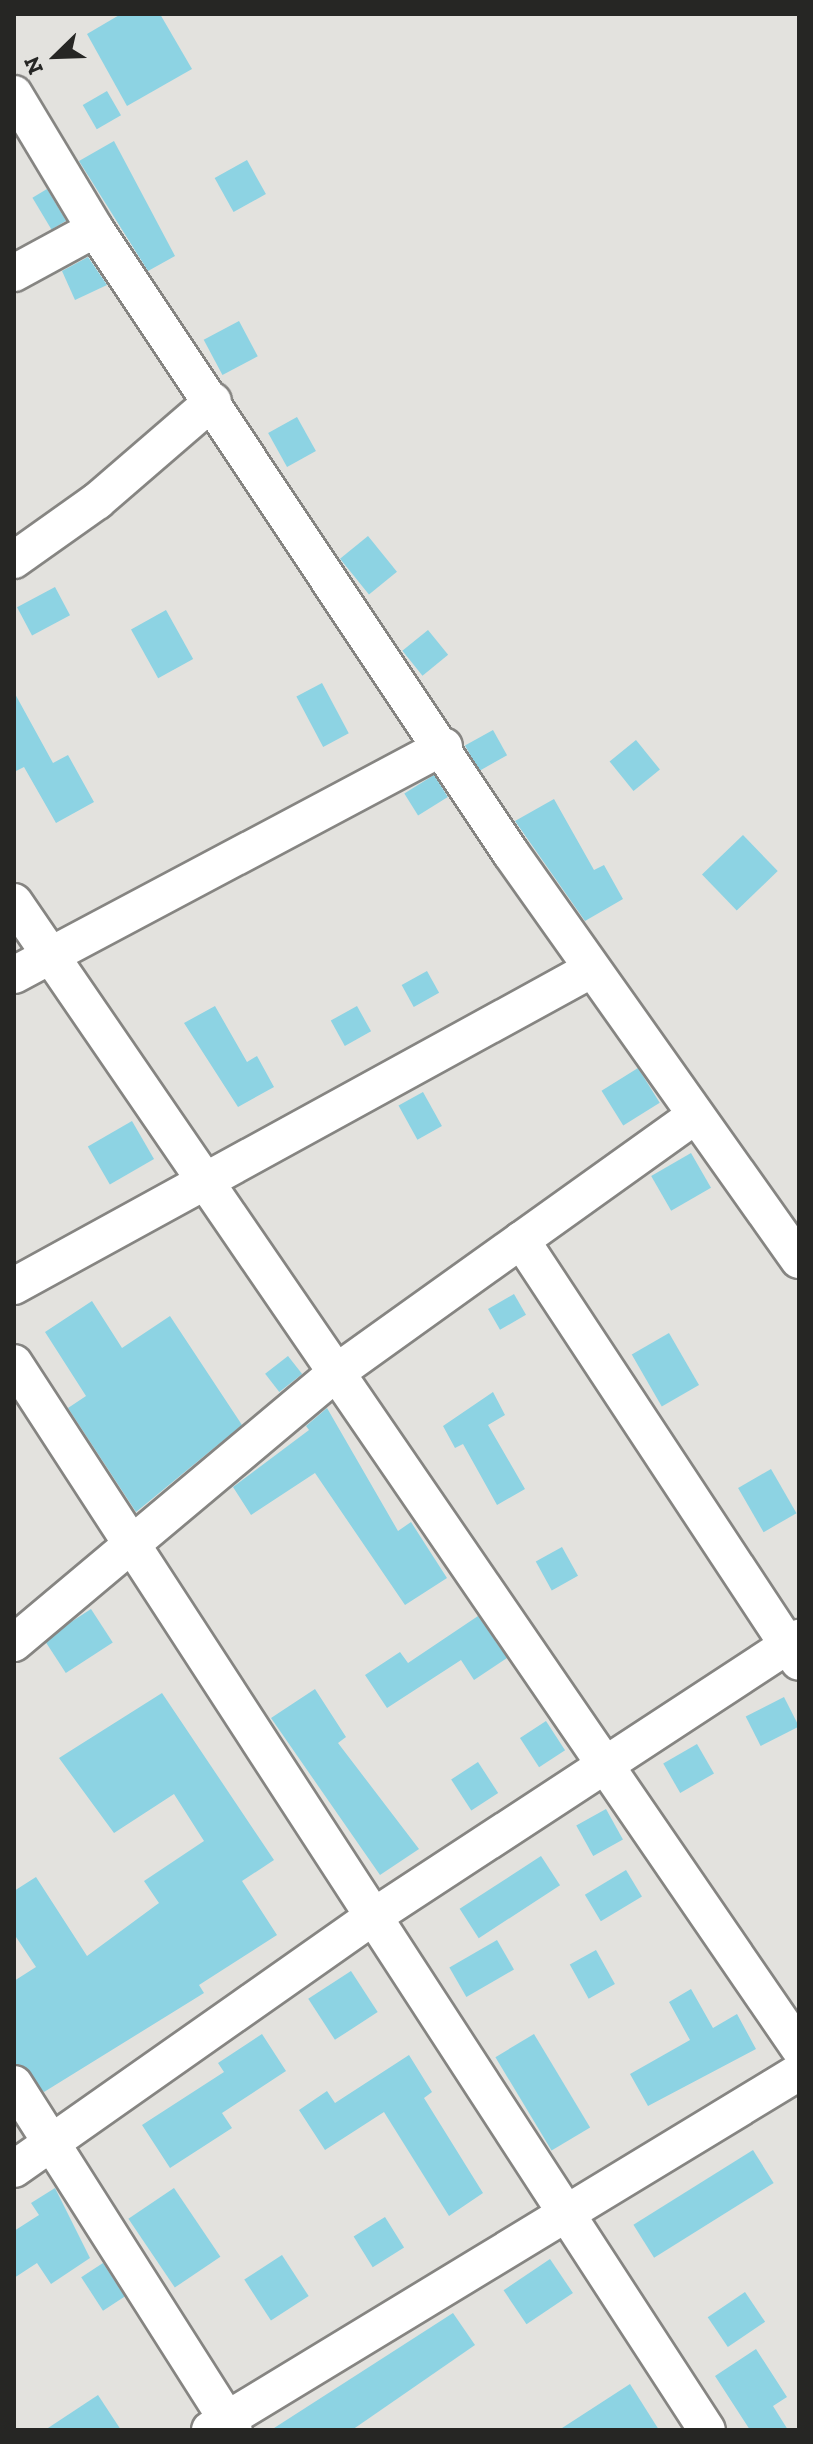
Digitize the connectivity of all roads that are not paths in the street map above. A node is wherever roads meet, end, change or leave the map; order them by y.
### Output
1 (14, 94) edge
2 (95, 229) junction
3 (14, 273) edge
4 (213, 401) junction
5 (14, 560) edge
6 (444, 746) junction
7 (14, 902) edge
8 (48, 954) junction
9 (592, 969) junction
10 (14, 975) edge
11 (695, 1116) junction
12 (203, 1182) junction
13 (521, 1240) junction
14 (799, 1260) edge
15 (14, 1286) edge
16 (14, 1363) edge
17 (337, 1372) junction
18 (133, 1546) junction
19 (14, 1643) edge
20 (795, 1648) edge
21 (611, 1764) junction
22 (376, 1915) junction
23 (799, 2048) edge
24 (799, 2072) edge
25 (14, 2084) edge
26 (53, 2142) junction
27 (14, 2169) edge
28 (565, 2217) junction
29 (223, 2426) edge
30 (707, 2430) edge

1 - 2 street
2 - 3 street
2 - 4 street
4 - 5 street
4 - 6 street
6 - 8 street
6 - 9 street
7 - 8 street
8 - 10 street
8 - 12 street
9 - 11 street
9 - 12 street
11 - 13 street
11 - 14 street
12 - 15 street
12 - 17 street
13 - 17 street
13 - 20 street
16 - 18 street
17 - 18 street
17 - 21 street
18 - 19 street
18 - 22 street
20 - 21 street
21 - 22 street
21 - 23 street
22 - 26 street
22 - 28 street
24 - 28 street
25 - 26 street
26 - 27 street
26 - 29 street
28 - 29 street
28 - 30 street

